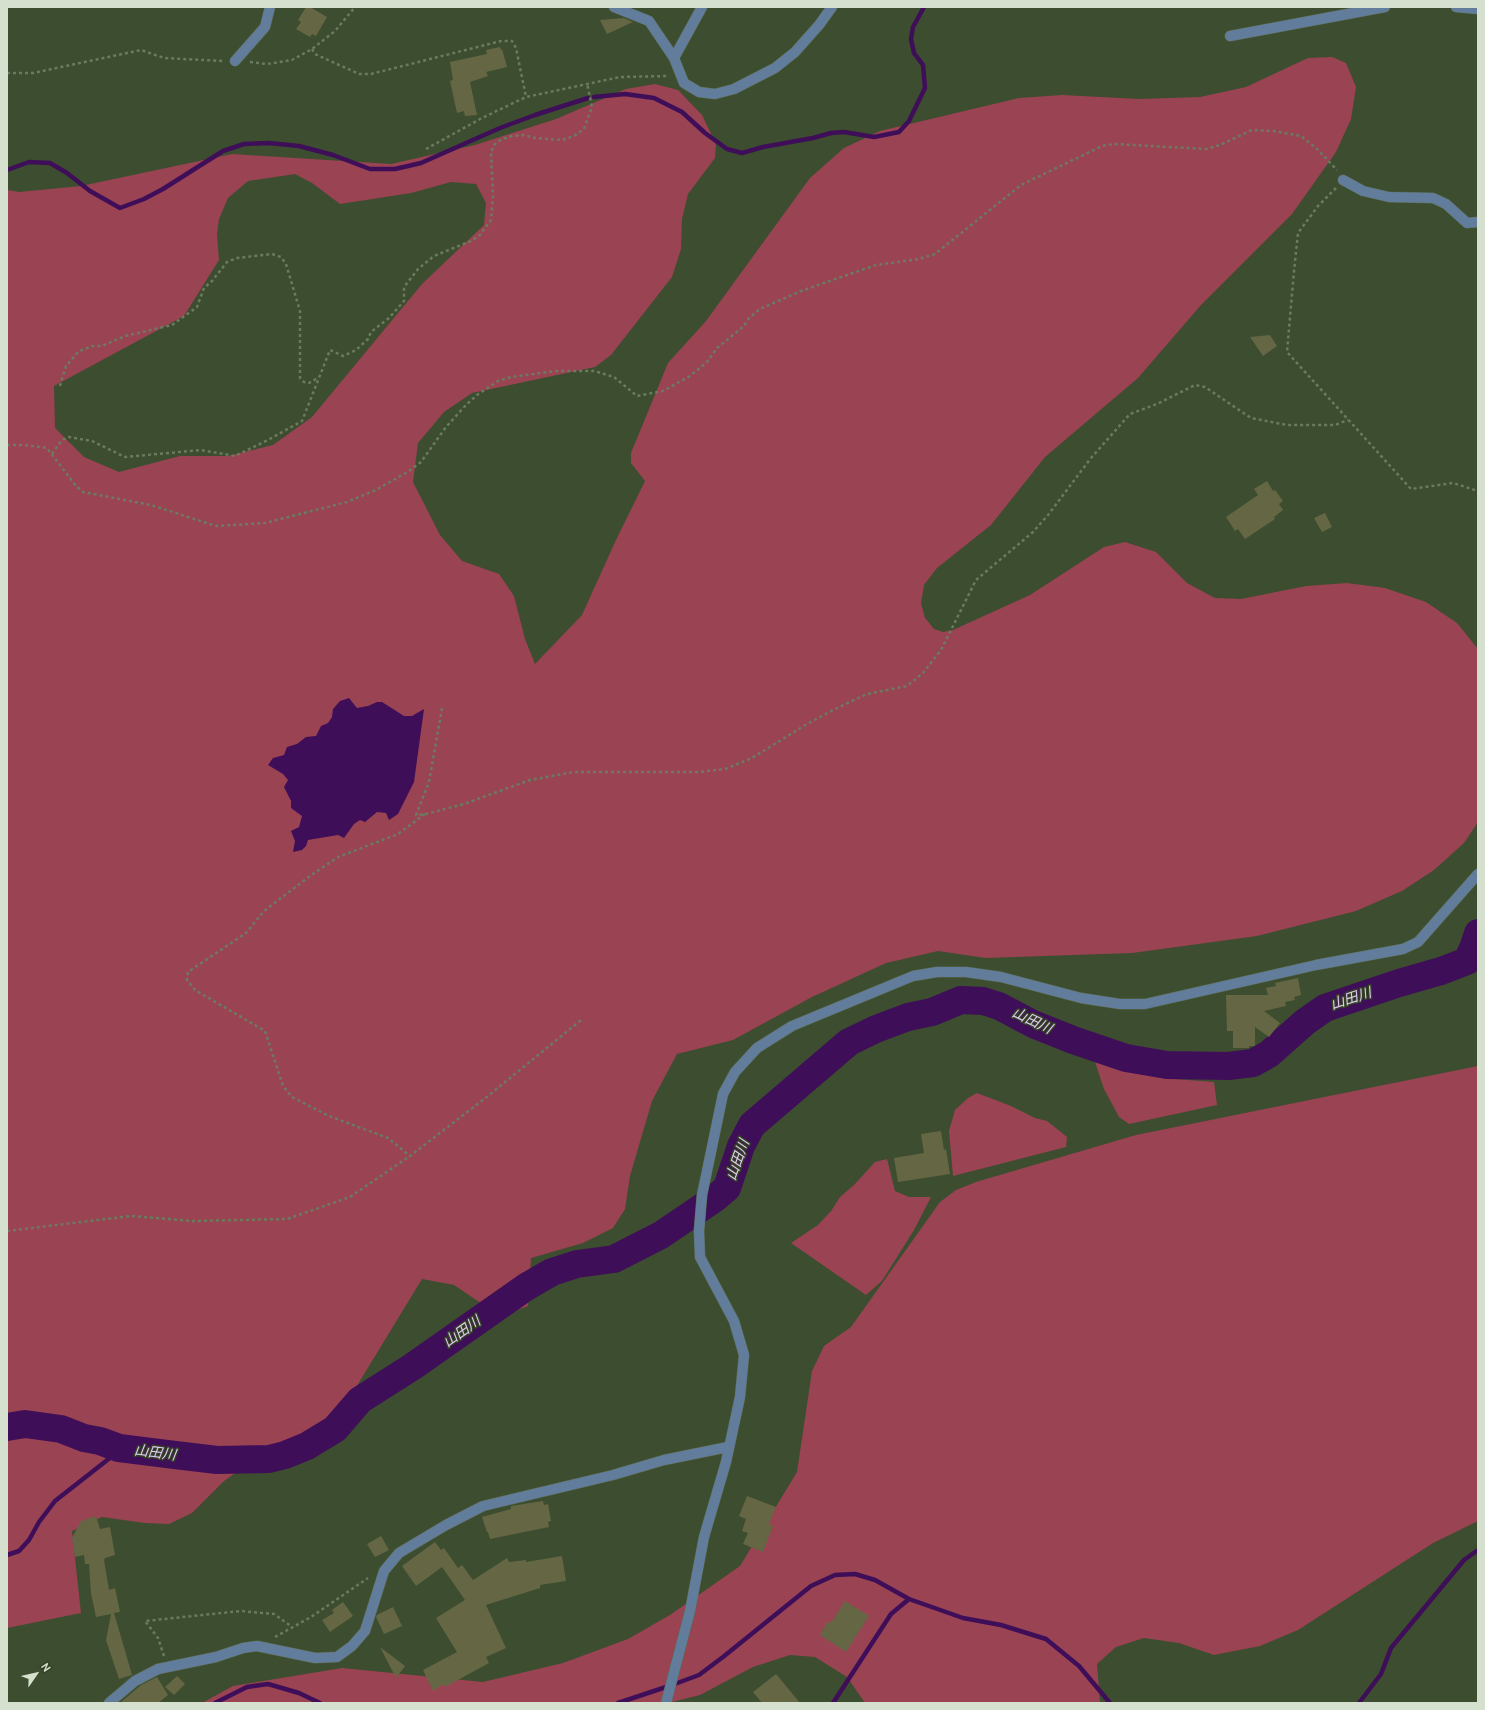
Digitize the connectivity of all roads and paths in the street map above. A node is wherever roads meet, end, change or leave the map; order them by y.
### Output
1 (270, 7) edge
2 (355, 7) edge
3 (614, 7) edge
4 (702, 7) edge
5 (832, 7) edge
6 (1385, 7) edge
7 (1456, 7) edge
8 (1478, 9) edge
9 (1230, 36) dead end
10 (312, 49) junction
11 (674, 58) junction
12 (234, 61) junction
13 (7, 73) edge
14 (587, 83) junction
15 (684, 83) junction
16 (526, 97) junction
17 (426, 149) dead end
18 (1343, 180) junction
19 (1478, 222) edge
20 (318, 379) junction
21 (60, 386) dead end
22 (1348, 420) junction
23 (7, 445) edge
24 (52, 454) junction
25 (1478, 491) edge
26 (442, 708) dead end
27 (426, 814) junction
28 (1478, 874) edge
29 (581, 1020) dead end
30 (410, 1156) junction
31 (7, 1231) edge
32 (728, 1447) junction
33 (384, 1571) junction
34 (292, 1627) junction
35 (270, 1649) junction
36 (167, 1667) junction
37 (666, 1701) edge
38 (109, 1703) edge

1 - 12 street
2 - 10 path
3 - 11 street
4 - 11 street
5 - 15 street
6 - 9 street
7 - 8 street
10 - 12 path
10 - 16 path
11 - 15 street
12 - 13 path
14 - 15 path
14 - 16 path
14 - 20 path
16 - 17 path
18 - 19 street
18 - 22 path
18 - 24 path
20 - 21 path
20 - 24 path
22 - 25 path
22 - 27 path
23 - 24 path
26 - 27 path
27 - 30 path
28 - 32 street
29 - 30 path
30 - 31 path
32 - 33 street
32 - 37 street
33 - 34 path
33 - 35 street
34 - 35 path
34 - 36 path
35 - 36 street
36 - 38 street

